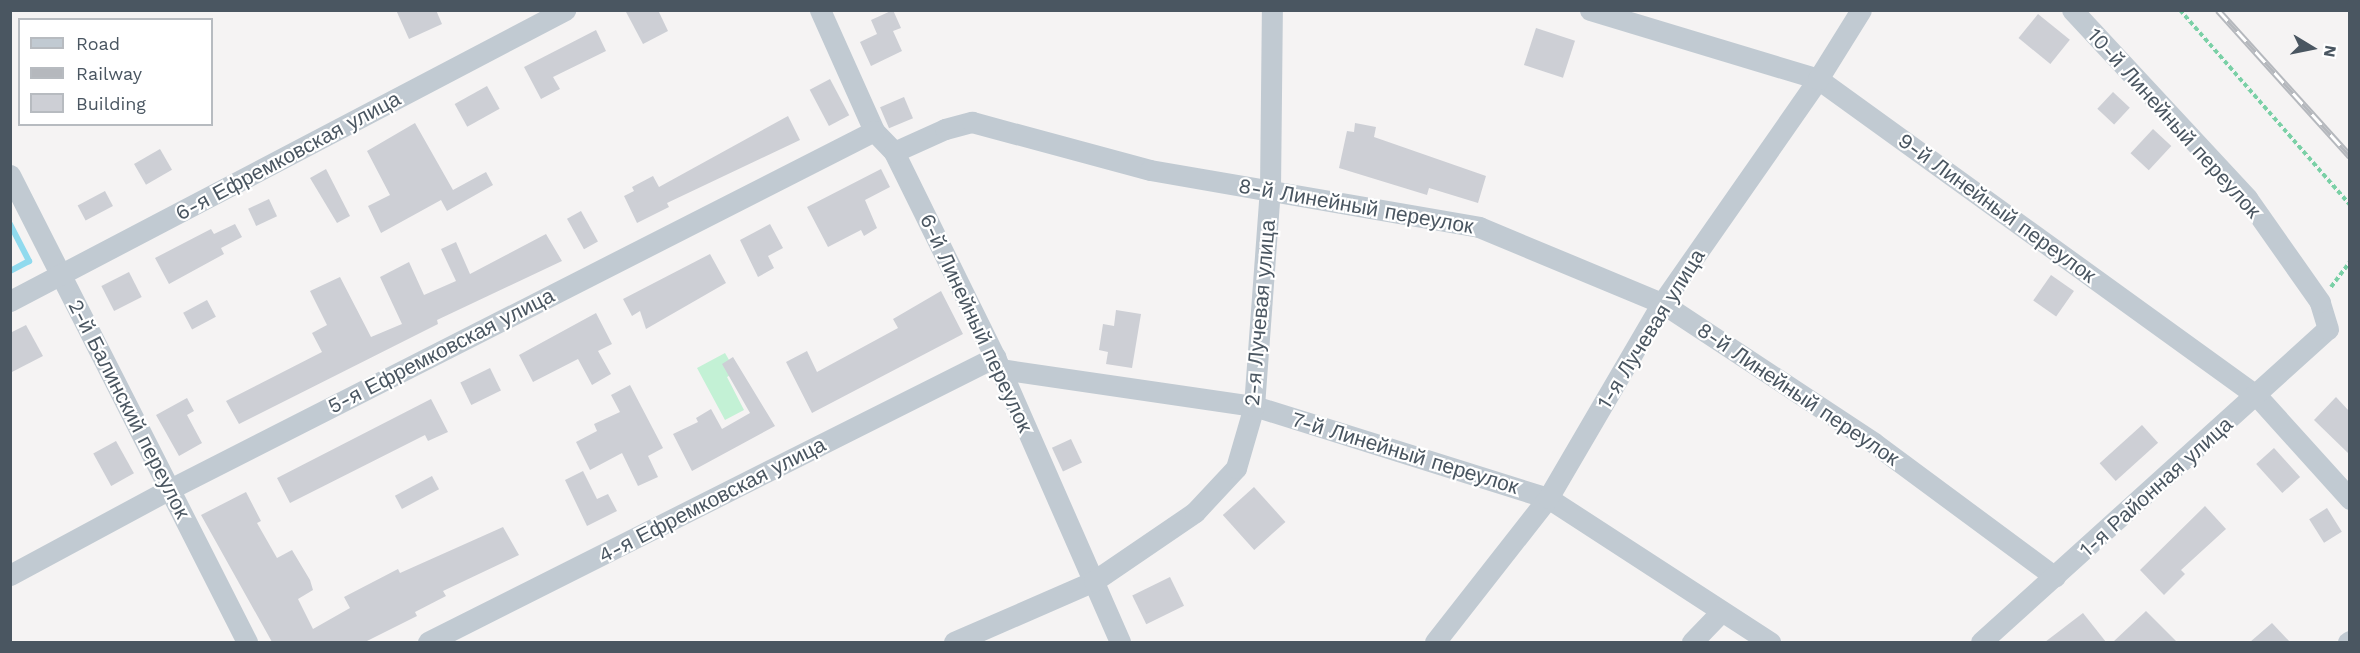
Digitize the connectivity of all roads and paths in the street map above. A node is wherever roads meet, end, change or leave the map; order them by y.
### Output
1 (565, 10) edge
2 (820, 10) edge
3 (1272, 10) edge
4 (1590, 10) edge
5 (1861, 10) edge
6 (2072, 10) edge
7 (2180, 10) edge
8 (1818, 79) junction
9 (874, 131) junction
10 (894, 152) junction
11 (10, 175) edge
12 (1270, 190) junction
13 (2349, 205) edge
14 (2349, 262) edge
15 (62, 274) junction
16 (10, 301) edge
17 (2320, 302) junction
18 (1662, 303) junction
19 (2328, 330) joint
20 (998, 363) junction
21 (2257, 396) junction
22 (1254, 406) junction
23 (170, 489) junction
24 (1548, 498) junction
25 (2349, 499) edge
26 (10, 575) edge
27 (2055, 577) junction
28 (1094, 581) junction
29 (1721, 612) junction
30 (247, 642) edge
31 (428, 642) edge
32 (954, 642) edge
33 (1120, 642) edge
34 (1436, 642) edge
35 (1692, 642) edge
36 (1770, 642) edge
37 (1981, 642) edge

1 - 15 street, 6-я Ефремковская улица
2 - 9 street, 6-й Линейный переулок
3 - 12 street, 2-я Лучевая улица
4 - 8 street, 9-й Линейный переулок
5 - 8 street, 1-я Лучевая улица
6 - 17 street, 10-й Линейный переулок
7 - 13 path
8 - 18 street, 1-я Лучевая улица
8 - 21 street, 9-й Линейный переулок
9 - 10 street, 6-й Линейный переулок
9 - 23 street, 5-я Ефремковская улица
10 - 12 street, 8-й Линейный переулок
10 - 20 street, 6-й Линейный переулок
11 - 15 street, 2-й Балинский переулок
12 - 18 street, 8-й Линейный переулок
12 - 22 street, 2-я Лучевая улица
14 - 17 path
15 - 16 street, 6-я Ефремковская улица
15 - 23 street, 2-й Балинский переулок
17 - 19 street, 10-й Линейный переулок
18 - 24 street, 1-я Лучевая улица
18 - 27 street, 8-й Линейный переулок
19 - 21 street, 1-я Районная улица
20 - 22 street, 7-й Линейный переулок
20 - 28 street, 6-й Линейный переулок
20 - 31 street, 4-я Ефремковская улица
21 - 25 street, 9-й Линейный переулок
21 - 27 street, 1-я Районная улица
22 - 24 street, 7-й Линейный переулок
22 - 28 street, 2-я Лучевая улица
23 - 26 street, 5-я Ефремковская улица
23 - 30 street, 2-й Балинский переулок
24 - 29 street, 7-й Линейный переулок
24 - 34 street, 1-я Лучевая улица
27 - 37 street, 1-я Районная улица
28 - 32 street, 2-я Лучевая улица
28 - 33 street, 6-й Линейный переулок
29 - 35 street
29 - 36 street, 7-й Линейный переулок

